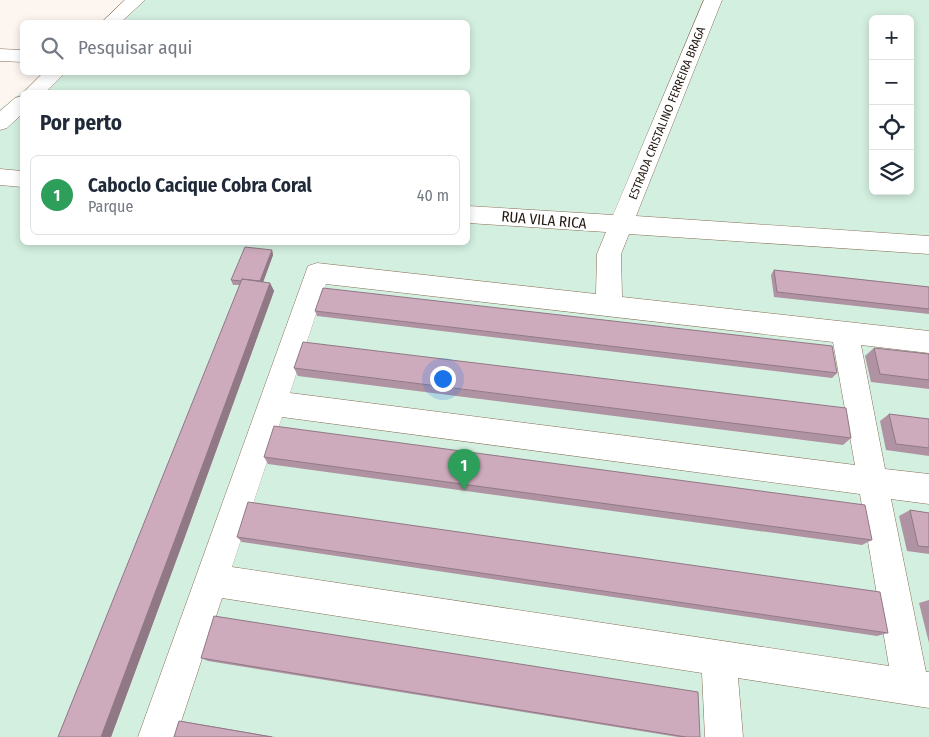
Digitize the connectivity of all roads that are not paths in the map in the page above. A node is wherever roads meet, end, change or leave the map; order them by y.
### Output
1 (136, 0) edge
2 (713, 0) edge
3 (113, 20) edge
4 (0, 55) edge
5 (20, 56) edge
6 (53, 75) edge
7 (36, 90) edge
8 (20, 105) edge
9 (0, 123) edge
10 (0, 177) edge
11 (20, 179) edge
12 (470, 214) edge
13 (621, 226) junction
14 (929, 246) edge
15 (609, 305) junction
16 (845, 332) junction
17 (929, 342) edge
18 (272, 403) junction
19 (872, 481) junction
20 (929, 489) edge
21 (211, 580) junction
22 (719, 658) junction
23 (920, 689) edge
24 (157, 737) edge
25 (724, 737) edge

1 - 3 street
2 - 13 street, ESTRADA CRISTALINO FERREIRA BRAGA
4 - 5 street
6 - 7 street
8 - 9 street
10 - 11 street
12 - 13 street, RUA VILA RICA
13 - 14 street, RUA VILA RICA
13 - 15 street, ESTRADA CRISTALINO FERREIRA BRAGA
15 - 16 street
15 - 18 street
16 - 17 street
16 - 19 street
18 - 19 street
18 - 21 street
19 - 20 street
19 - 23 street
21 - 22 street
21 - 24 street
22 - 23 street
22 - 25 street

